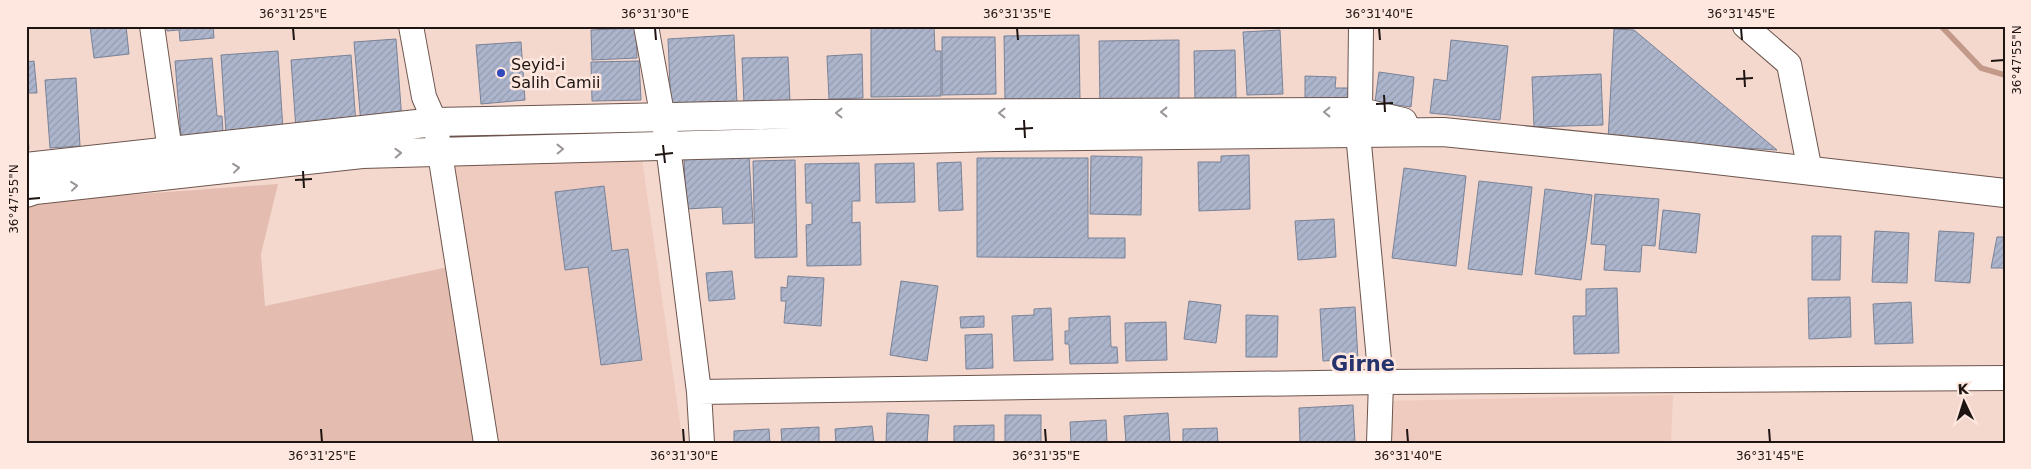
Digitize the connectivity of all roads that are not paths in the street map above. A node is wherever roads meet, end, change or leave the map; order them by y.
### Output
1 (152, 26) edge
2 (411, 26) edge
3 (646, 26) edge
4 (1362, 26) edge
5 (1744, 26) edge
6 (662, 117) junction
7 (435, 122) junction
8 (1359, 122) junction
9 (668, 146) junction
10 (439, 152) junction
11 (175, 163) junction
12 (26, 167) edge
13 (1810, 170) junction
14 (26, 193) edge
15 (2005, 193) edge
16 (2005, 378) edge
17 (1380, 382) junction
18 (699, 392) junction
19 (486, 443) edge
20 (702, 443) edge
21 (1379, 443) edge

1 - 11 street
2 - 7 street
3 - 6 street
4 - 8 street
5 - 13 street
6 - 7 street
8 -> 6 street
6 - 9 street
7 - 10 street
7 - 11 street
8 - 9 street
8 - 13 street
8 - 17 street
10 -> 9 street
9 - 18 street
11 -> 10 street
10 - 19 street
11 - 12 street
14 -> 11 street
13 - 15 street
16 - 17 street
17 - 18 street
17 - 21 street
18 - 20 street

